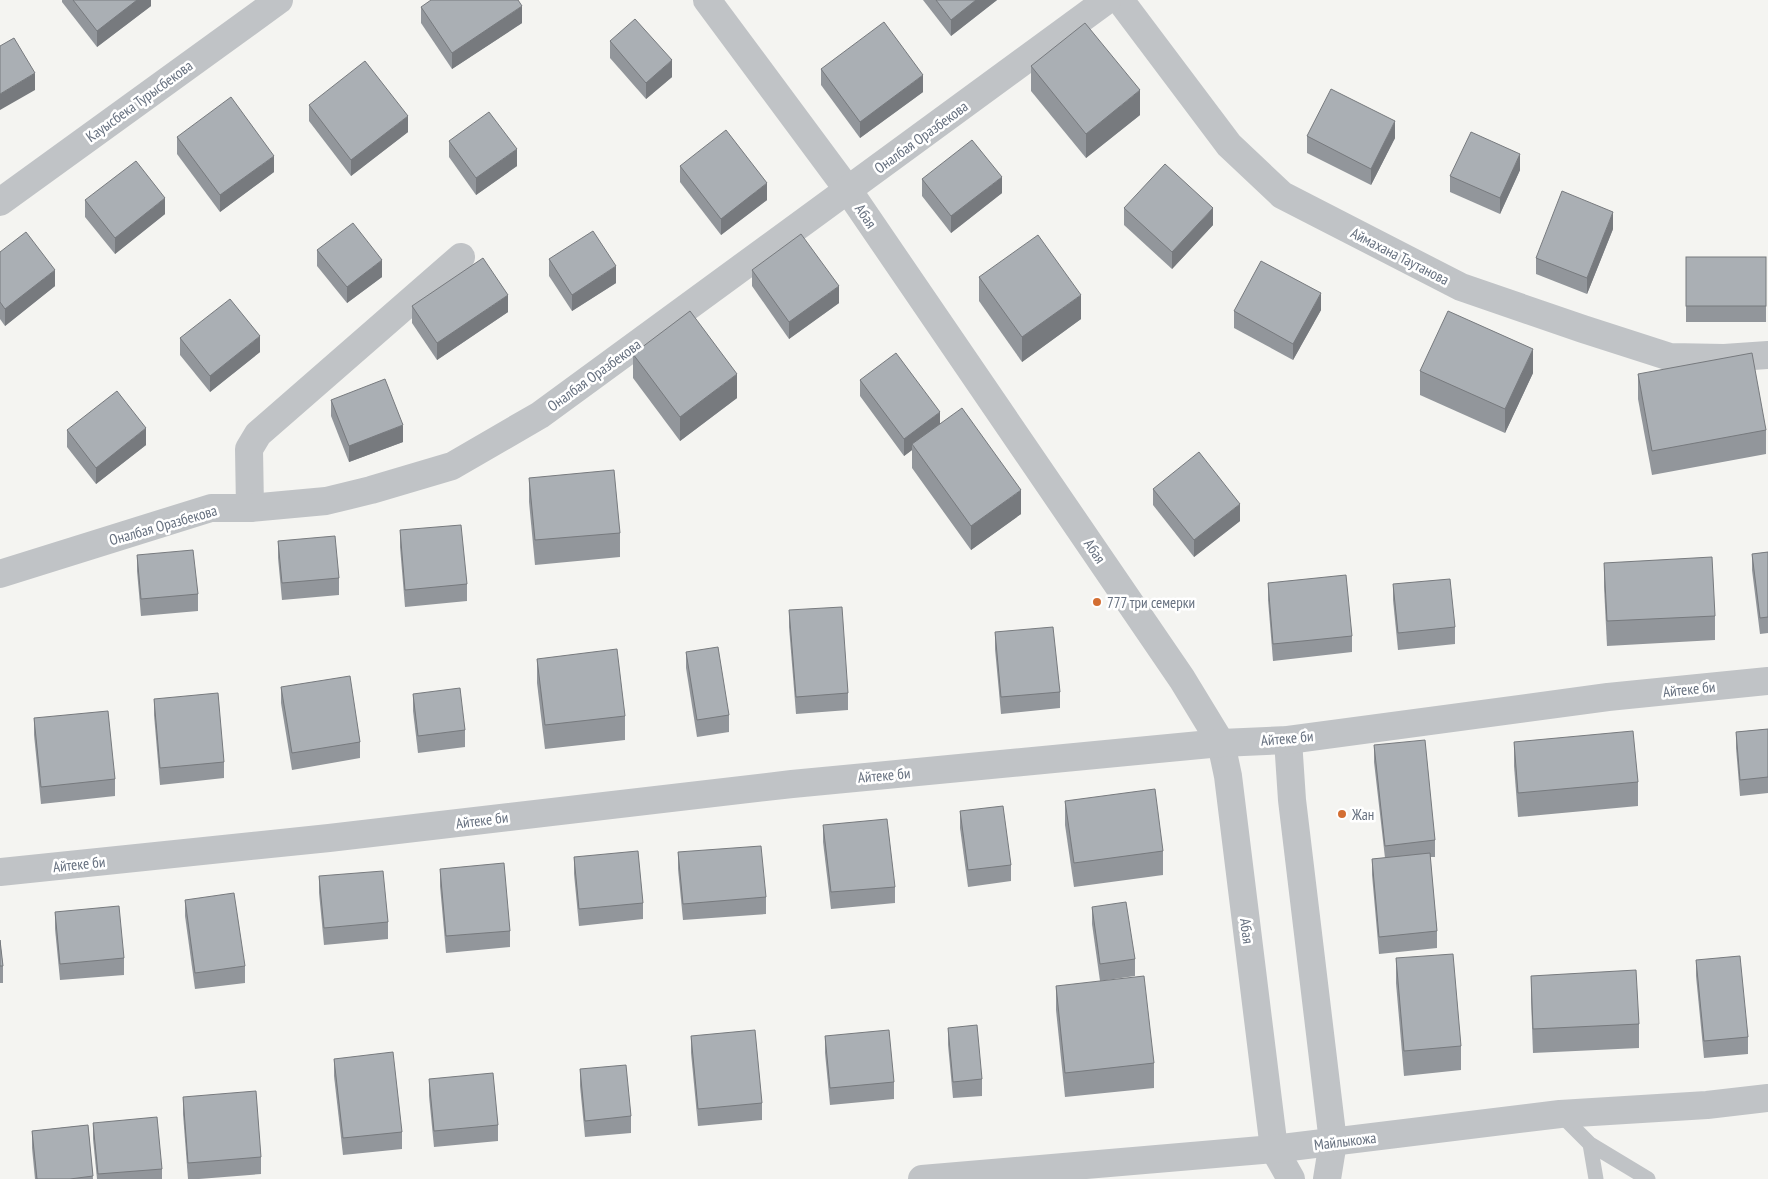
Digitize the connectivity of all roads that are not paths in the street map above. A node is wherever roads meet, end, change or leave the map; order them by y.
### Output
1 (278, 0) edge
2 (706, 0) edge
3 (1107, 0) edge
4 (1120, 0) edge
5 (848, 190) junction
6 (0, 202) edge
7 (461, 257) dead end
8 (1768, 355) edge
9 (250, 508) junction
10 (0, 574) edge
11 (1768, 681) edge
12 (1288, 740) junction
13 (1221, 743) junction
14 (0, 872) edge
15 (1768, 1098) edge
16 (1560, 1114) junction
17 (1332, 1142) junction
18 (1590, 1144) junction
19 (1274, 1149) junction
20 (922, 1179) edge
21 (1290, 1179) edge
22 (1327, 1179) edge
23 (1596, 1179) edge
24 (1648, 1179) edge

1 - 6 street, Кауысбека Турысбекова
2 - 5 street, Абая
3 - 5 street, Оналбая Оразбекова
4 - 8 street, Аймахана Таутанова
5 - 9 street, Оналбая Оразбекова
5 - 13 street, Абая
7 - 9 street
9 - 10 street, Оналбая Оразбекова
11 - 12 street, Айтеке би
12 - 13 street, Айтеке би
12 - 17 street
13 - 14 street, Айтеке би
13 - 19 street, Абая
15 - 16 street, Майлыкожа
16 - 17 street, Майлыкожа
16 - 18 lane
17 - 19 street, Майлыкожа
17 - 22 street
18 - 23 lane
18 - 24 lane
19 - 20 street, Майлыкожа
19 - 21 street, Абая

